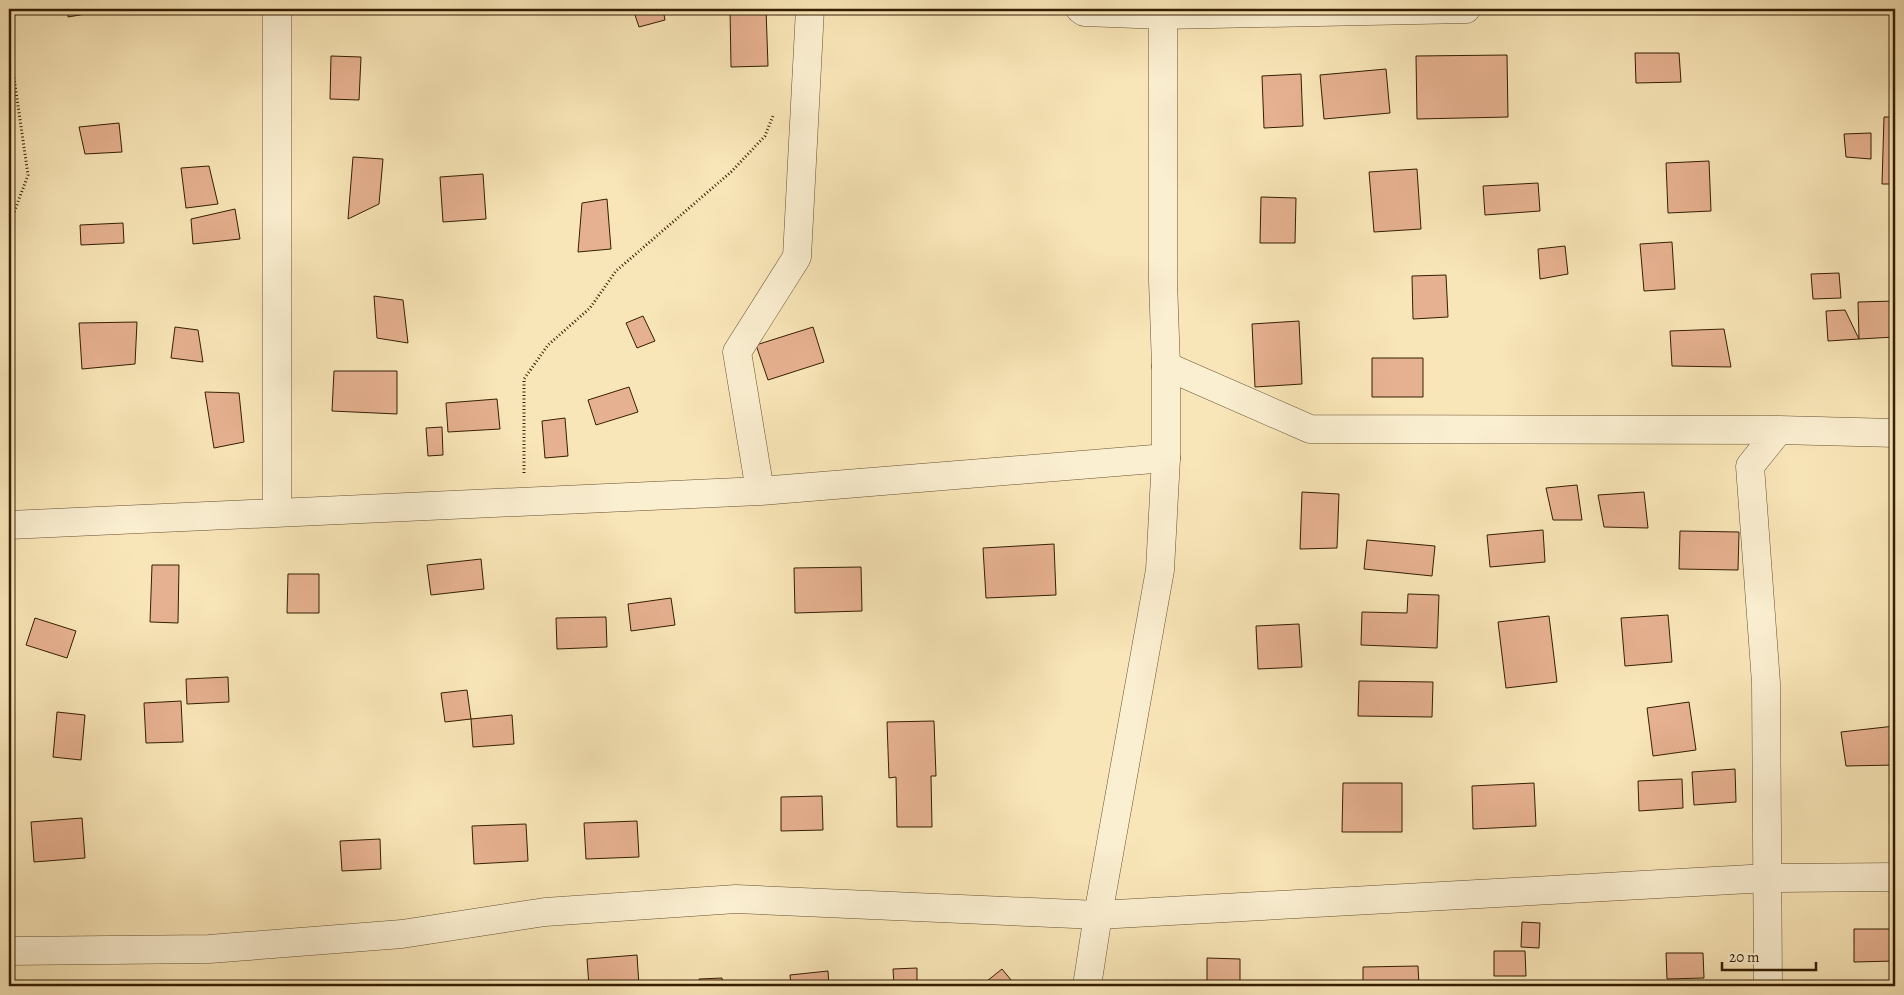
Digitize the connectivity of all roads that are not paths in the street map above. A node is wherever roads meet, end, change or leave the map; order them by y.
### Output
1 (277, 9) edge
2 (810, 9) edge
3 (1080, 9) edge
4 (1466, 9) edge
5 (1163, 12) edge
6 (1166, 366) junction
7 (1779, 430) junction
8 (1895, 432) edge
9 (1166, 458) junction
10 (760, 491) junction
11 (277, 512) junction
12 (9, 525) edge
13 (1895, 877) edge
14 (1768, 878) junction
15 (1098, 915) junction
16 (9, 951) edge
17 (1087, 986) edge
18 (1768, 986) edge

1 - 11 street
2 - 10 street
3 - 5 street
4 - 5 street
5 - 6 street
6 - 7 street
6 - 9 street
7 - 8 street
7 - 14 street
9 - 10 street
9 - 15 street
10 - 11 street
11 - 12 street
13 - 14 street
14 - 15 street
14 - 18 street
15 - 16 street
15 - 17 street

